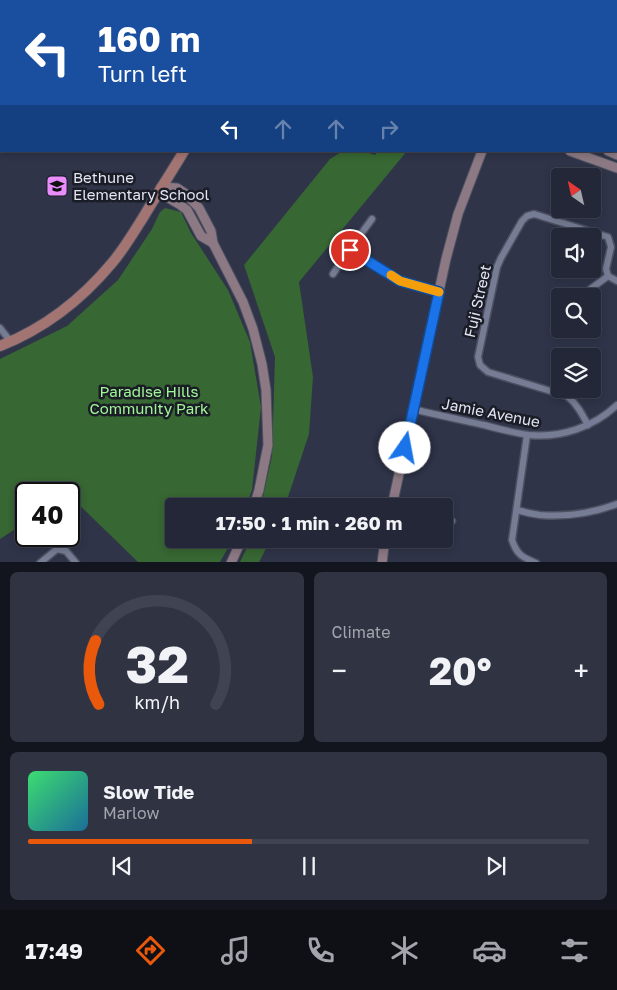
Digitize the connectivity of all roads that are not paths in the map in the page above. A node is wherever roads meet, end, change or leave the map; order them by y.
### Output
1 (183, 152) edge
2 (482, 152) edge
3 (573, 152) edge
4 (617, 168) edge
5 (161, 187) junction
6 (372, 219) dead end
7 (213, 243) junction
8 (350, 250) junction
9 (333, 274) dead end
10 (608, 276) junction
11 (617, 281) edge
12 (592, 288) edge
13 (439, 292) junction
14 (0, 328) edge
15 (11, 342) junction
16 (0, 346) edge
17 (617, 405) edge
18 (413, 410) junction
19 (588, 425) junction
20 (527, 435) junction
21 (256, 498) edge
22 (394, 498) edge
23 (617, 504) edge
24 (517, 510) junction
25 (238, 548) edge
26 (384, 548) edge
27 (40, 562) edge
28 (76, 562) edge
29 (231, 562) edge
30 (382, 562) edge
31 (536, 562) edge

1 - 5 main road
2 - 13 street
3 - 4 street
5 - 7 street
5 - 7 street
5 - 15 main road
6 - 8 street
7 - 21 street
8 - 9 street
8 - 13 street
10 - 11 street
10 - 12 street
10 - 19 street, Fuji Street
13 - 18 street
14 - 15 street
15 - 16 main road
17 - 19 street, Jamie Avenue
18 - 20 street, Jamie Avenue
18 - 22 street
19 - 20 street, Jamie Avenue
20 - 24 street
23 - 24 street
24 - 31 street
25 - 29 street
26 - 30 street
27 - 28 street

